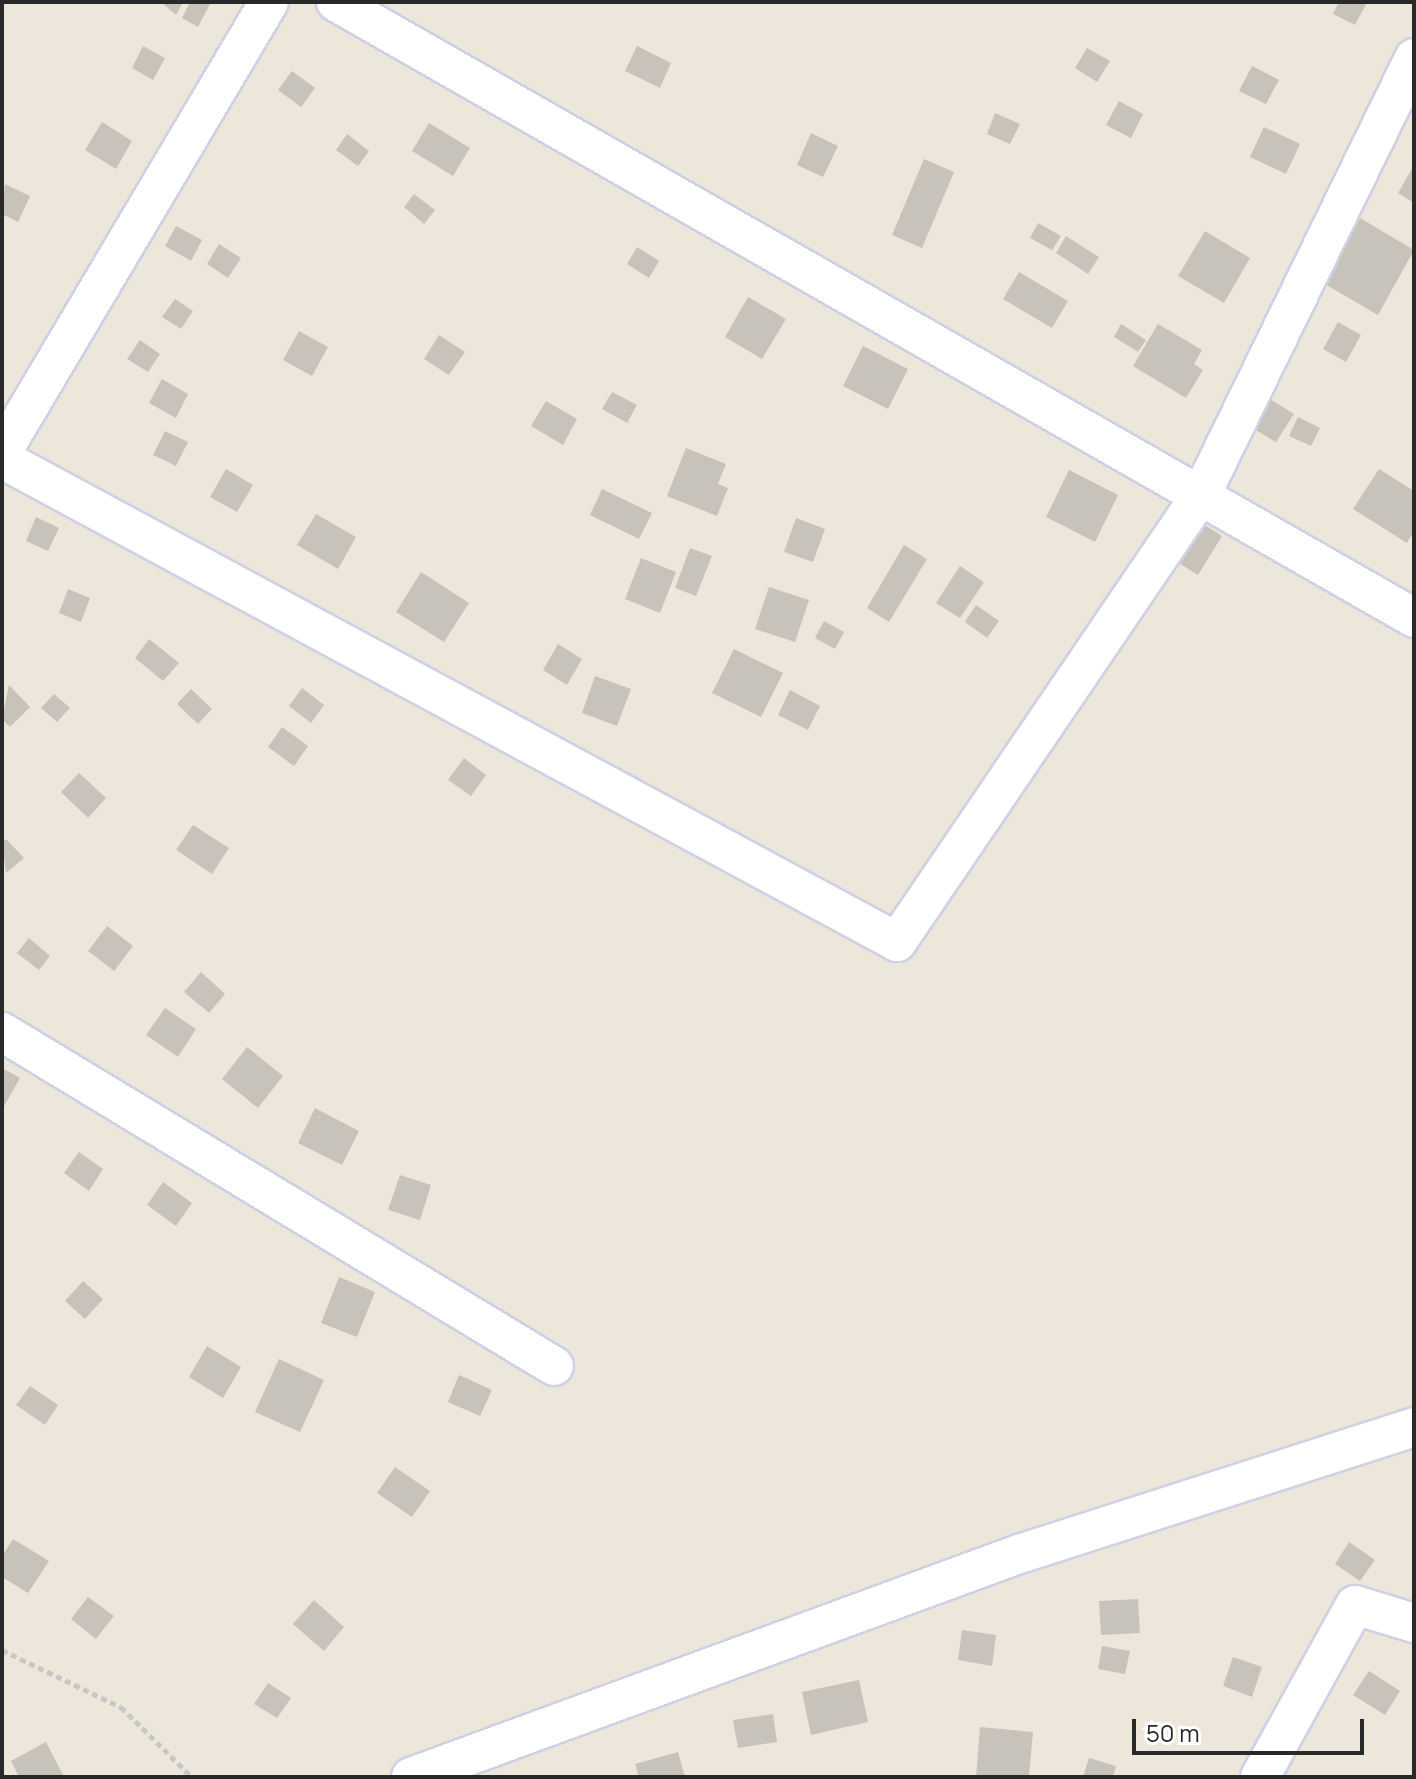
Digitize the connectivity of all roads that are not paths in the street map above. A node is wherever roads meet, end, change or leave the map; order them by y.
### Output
1 (269, 2) edge
2 (336, 2) edge
3 (1414, 58) edge
4 (2, 452) edge
5 (2, 459) edge
6 (1202, 493) junction
7 (1414, 618) edge
8 (2, 1032) edge
9 (554, 1366) dead end
10 (1414, 1427) edge
11 (1414, 1623) edge
12 (411, 1777) edge
13 (1260, 1777) edge

1 - 4 street
2 - 6 street
3 - 6 street
5 - 6 street
6 - 7 street
8 - 9 street
10 - 12 street
11 - 13 street

